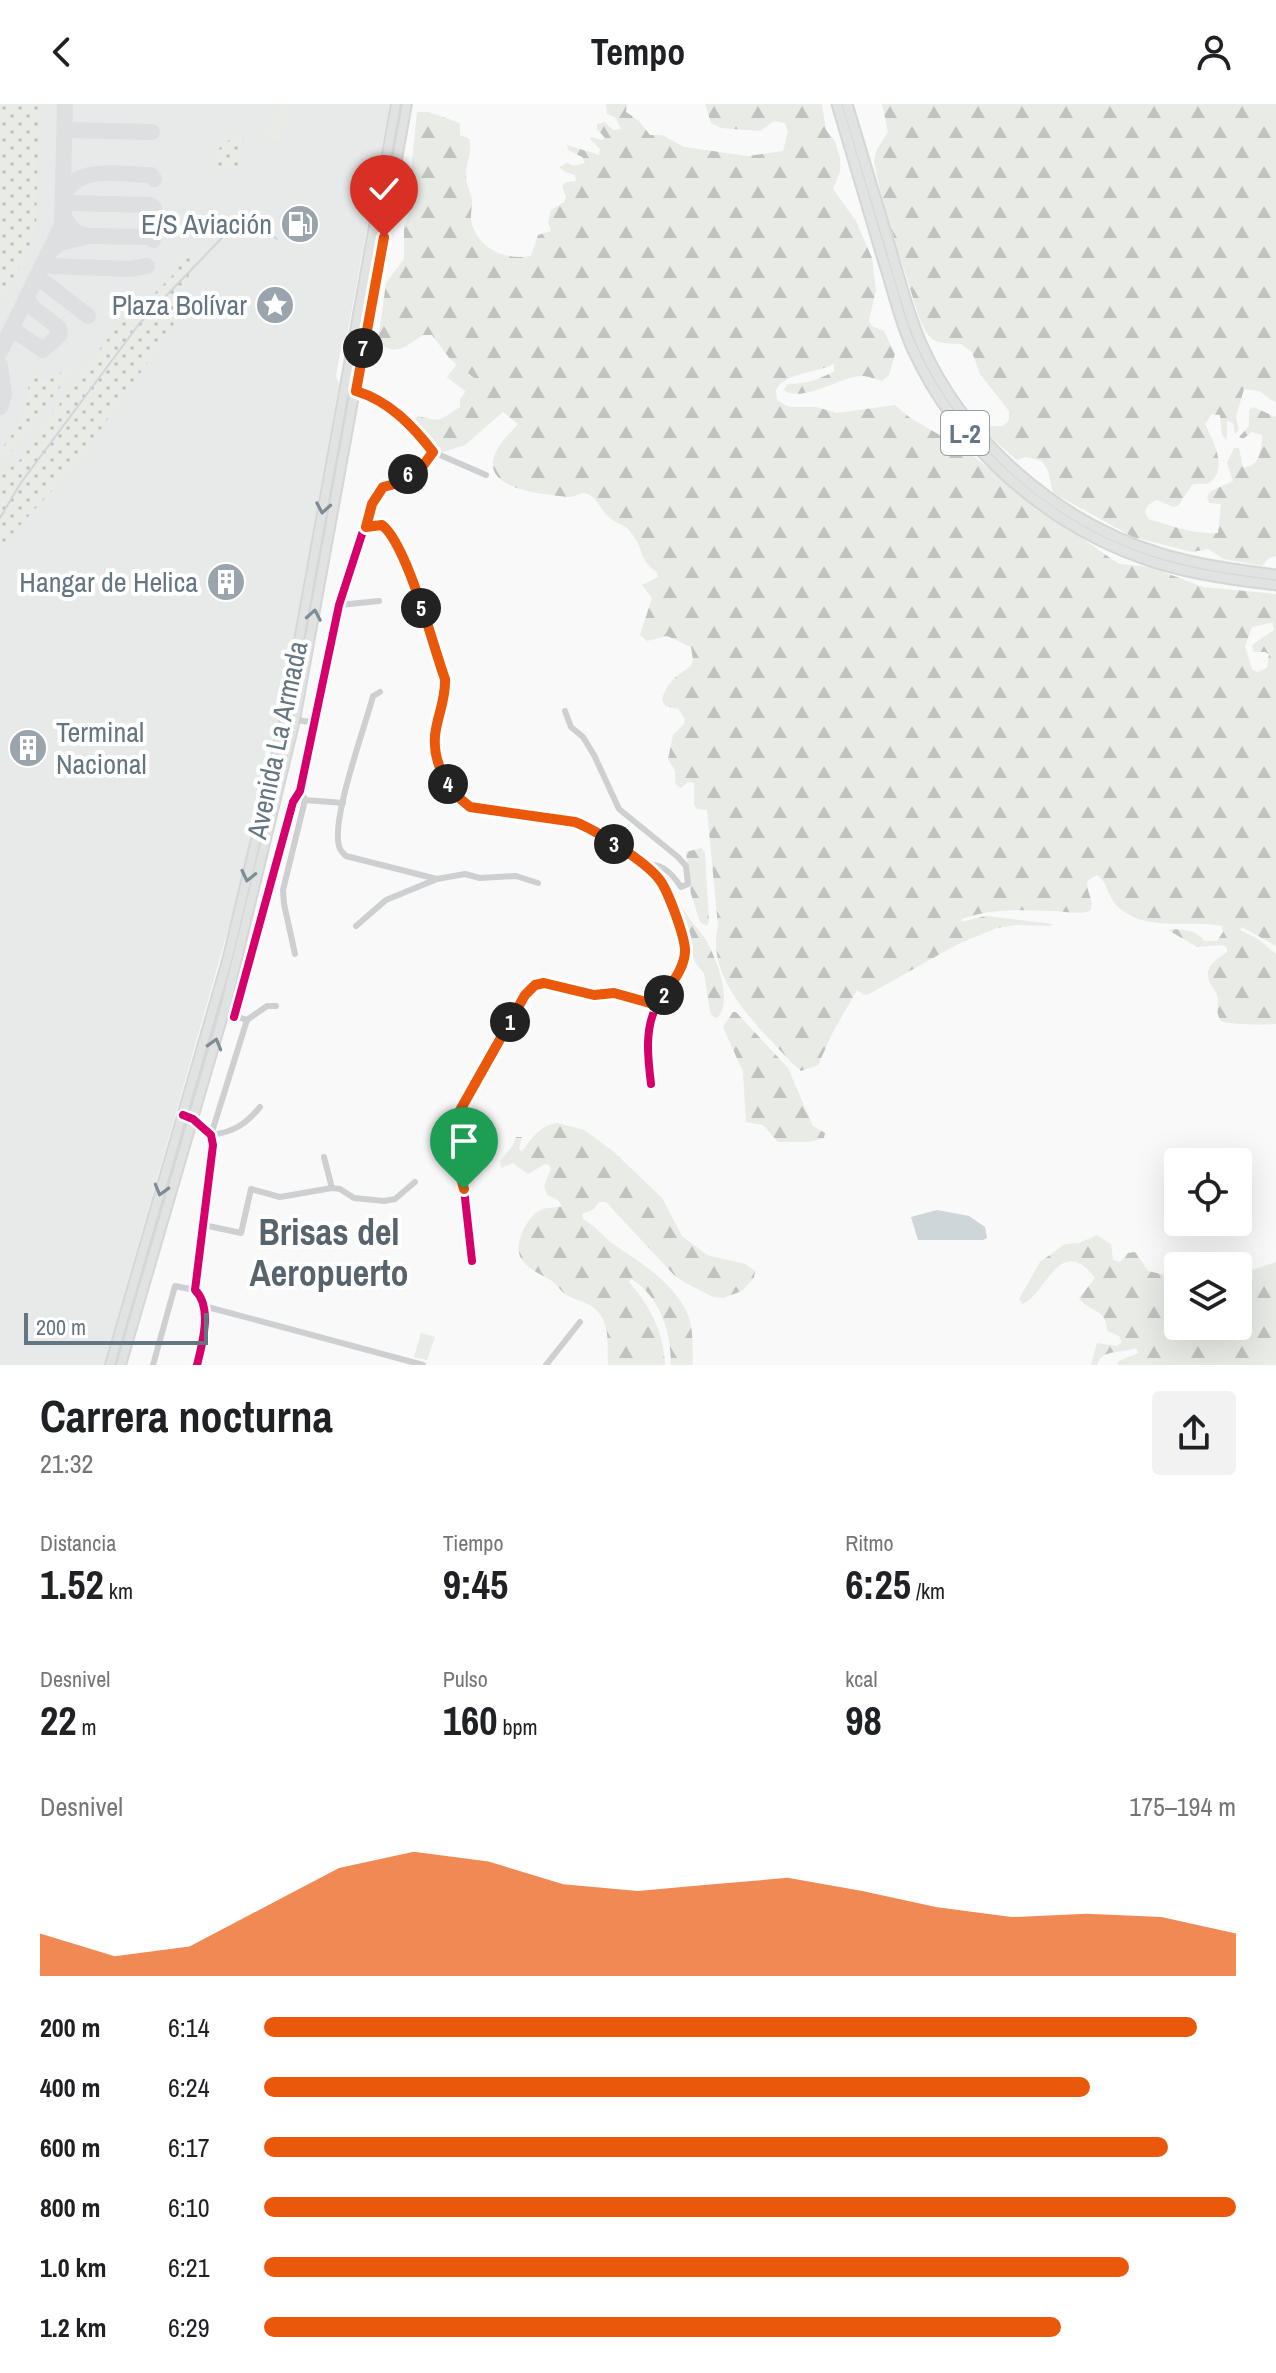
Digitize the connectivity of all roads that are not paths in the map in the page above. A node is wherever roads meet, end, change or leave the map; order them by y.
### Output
1 (396, 104) edge
2 (407, 104) edge
3 (837, 104) edge
4 (847, 104) edge
5 (356, 391) junction
6 (433, 452) junction
7 (486, 475) dead end
8 (366, 527) junction
9 (1276, 575) edge
10 (1276, 585) edge
11 (379, 601) dead end
12 (339, 605) junction
13 (380, 692) dead end
14 (565, 711) dead end
15 (290, 719) junction
16 (316, 723) junction
17 (300, 791) junction
18 (305, 800) junction
19 (343, 803) junction
20 (644, 865) junction
21 (437, 879) junction
22 (538, 883) dead end
23 (356, 926) dead end
24 (295, 954) dead end
25 (657, 1005) junction
26 (276, 1006) dead end
27 (224, 1012) junction
28 (234, 1017) junction
29 (247, 1020) junction
30 (651, 1084) dead end
31 (260, 1107) dead end
32 (183, 1115) junction
33 (193, 1119) junction
34 (211, 1135) junction
35 (324, 1157) dead end
36 (415, 1182) dead end
37 (332, 1188) junction
38 (204, 1225) junction
39 (472, 1261) dead end
40 (195, 1290) junction
41 (204, 1306) junction
42 (580, 1322) dead end
43 (110, 1365) edge
44 (121, 1365) edge
45 (153, 1365) edge
46 (197, 1365) edge
47 (423, 1365) edge
48 (546, 1365) edge

1 -> 15 main road, Avenida La Armada
2 - 5 main road, Avenida La Armada
3 - 10 highway, L-2
4 - 9 highway, L-2
5 - 6 street
15 -> 5 main road, Avenida La Armada
6 - 7 street
6 - 8 street
8 - 12 street
8 - 20 street
11 - 12 street
12 - 16 street
13 - 19 street
14 - 20 street
15 - 16 street
15 - 27 main road, Avenida La Armada
15 -> 32 main road, Avenida La Armada
16 - 17 street
17 - 18 street
17 - 28 street
18 - 19 street
18 - 24 street
19 - 21 street
20 - 25 street
21 - 22 street
21 - 23 street
25 - 30 street
25 - 39 street
26 - 29 street
27 - 28 street
33 -> 27 main road, Avenida La Armada
28 - 29 street
29 - 34 street
31 - 34 street
32 - 33 street
32 -> 43 main road, Avenida La Armada
33 - 34 street
33 - 44 main road, Avenida La Armada
34 - 38 street
35 - 37 street
36 - 37 street
37 - 38 street
38 - 40 street
40 - 41 street
40 - 45 street
41 - 46 street
41 - 47 street
42 - 48 street

